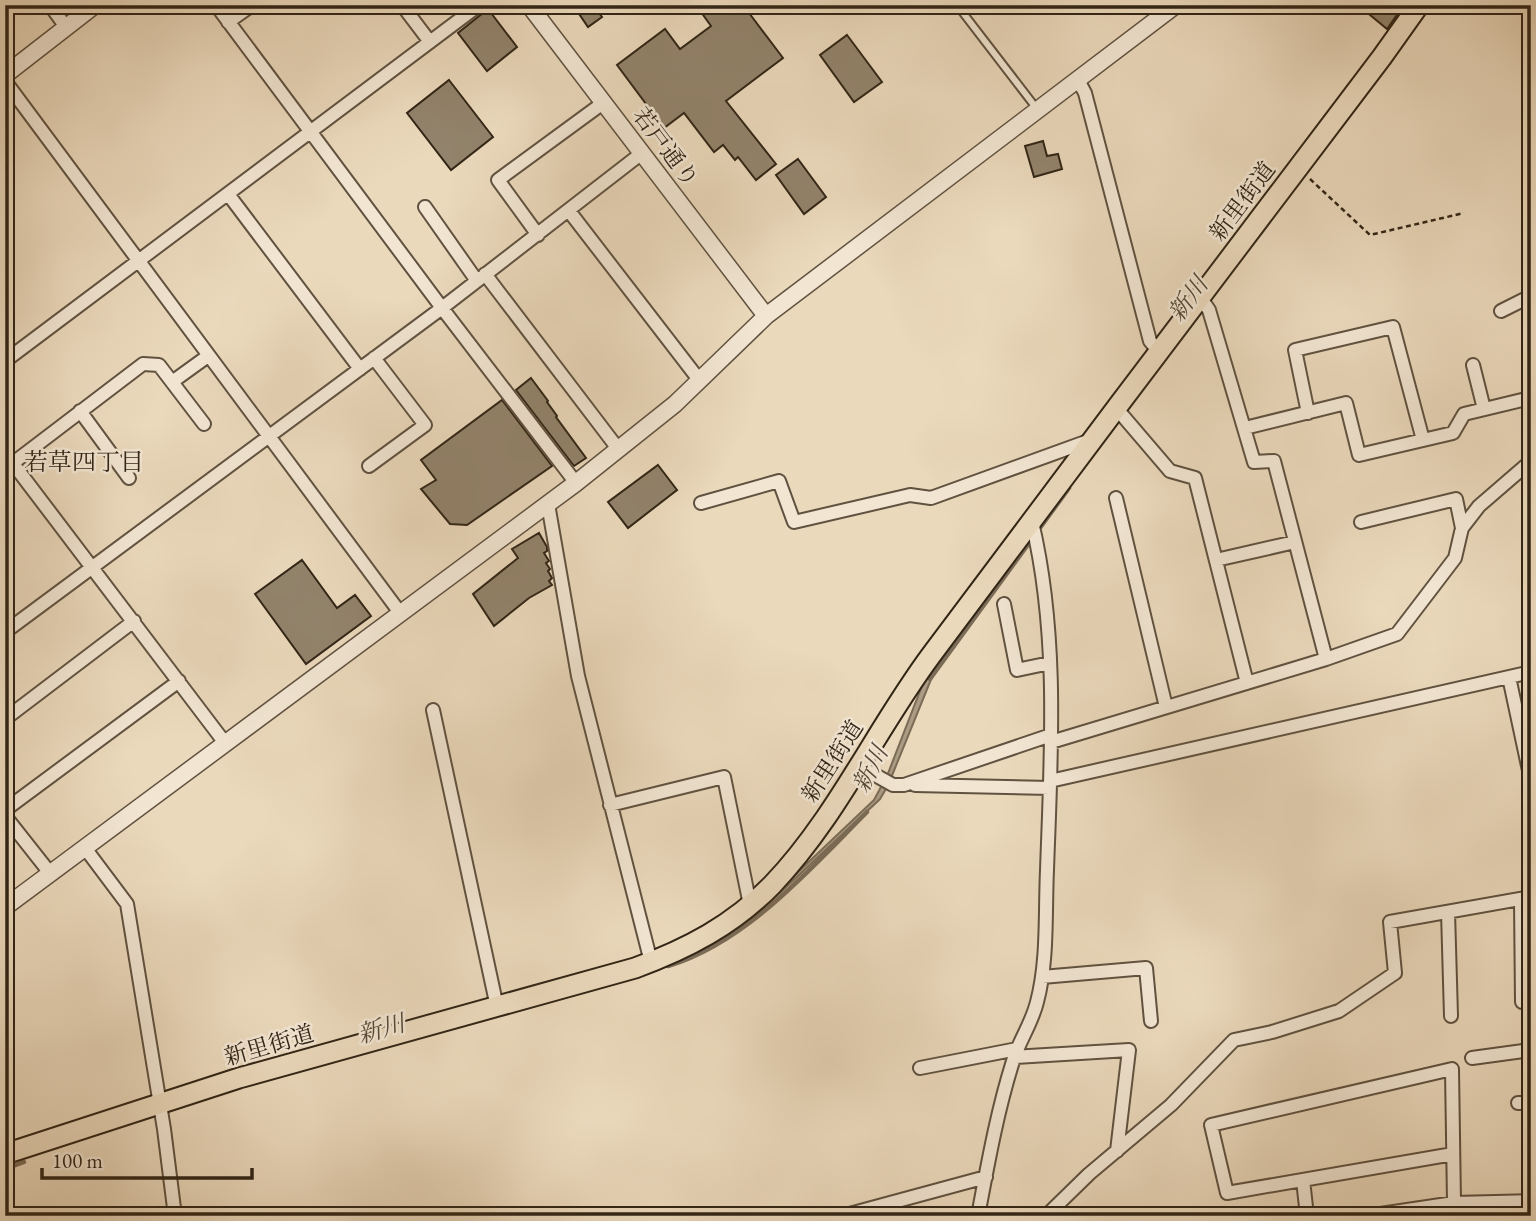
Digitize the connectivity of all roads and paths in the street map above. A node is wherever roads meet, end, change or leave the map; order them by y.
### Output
1 (50, 5) edge
2 (95, 5) edge
3 (216, 5) edge
4 (252, 5) edge
5 (402, 5) edge
6 (479, 5) edge
7 (529, 5) edge
8 (957, 5) edge
9 (1177, 5) edge
10 (1419, 5) edge
11 (228, 22) junction
12 (66, 27) junction
13 (430, 42) junction
14 (5, 75) edge
15 (5, 80) edge
16 (1077, 80) junction
17 (603, 103) junction
18 (1038, 110) junction
19 (309, 133) junction
20 (642, 153) junction
21 (1309, 178) dead end
22 (228, 194) junction
23 (425, 207) dead end
24 (569, 211) junction
25 (1464, 213) dead end
26 (538, 235) junction
27 (138, 262) junction
28 (481, 277) junction
29 (1531, 296) edge
30 (1204, 304) junction
31 (442, 309) junction
32 (1501, 311) dead end
33 (766, 316) junction
34 (1159, 352) junction
35 (208, 356) junction
36 (374, 358) junction
37 (5, 361) edge
38 (1473, 365) dead end
39 (360, 369) junction
40 (172, 382) junction
41 (699, 382) junction
42 (1531, 403) edge
43 (1483, 409) junction
44 (80, 411) junction
45 (1121, 413) junction
46 (1308, 413) junction
47 (204, 424) dead end
48 (1245, 428) junction
49 (268, 437) junction
50 (1094, 439) junction
51 (1423, 440) junction
52 (619, 450) junction
53 (8, 459) edge
54 (1531, 461) edge
55 (369, 466) dead end
56 (129, 478) dead end
57 (576, 483) junction
58 (1116, 498) dead end
59 (701, 503) dead end
60 (548, 504) junction
61 (1361, 522) dead end
62 (1033, 525) junction
63 (1462, 528) junction
64 (1295, 542) junction
65 (1216, 559) junction
66 (93, 566) junction
67 (1004, 604) dead end
68 (401, 614) junction
69 (134, 621) junction
70 (5, 632) edge
71 (1326, 659) junction
72 (1050, 663) junction
73 (1531, 672) edge
74 (1509, 677) junction
75 (179, 681) junction
76 (1247, 683) junction
77 (1166, 707) junction
78 (433, 709) dead end
79 (5, 719) edge
80 (1051, 738) junction
81 (225, 743) junction
82 (859, 766) junction
83 (1531, 780) edge
84 (892, 782) junction
85 (1050, 785) junction
86 (610, 805) junction
87 (5, 810) edge
88 (5, 816) edge
89 (85, 848) junction
90 (50, 873) junction
91 (1526, 899) edge
92 (750, 905) junction
93 (5, 907) edge
94 (1448, 912) junction
95 (652, 962) junction
96 (1042, 977) junction
97 (1522, 1002) dead end
98 (497, 1007) junction
99 (1451, 1016) dead end
100 (1151, 1021) dead end
101 (1531, 1050) edge
102 (1016, 1053) junction
103 (1472, 1058) dead end
104 (920, 1068) dead end
105 (160, 1102) junction
106 (1116, 1151) junction
107 (5, 1154) edge
108 (1453, 1154) junction
109 (986, 1177) junction
110 (1303, 1180) junction
111 (1531, 1201) edge
112 (1448, 1207) edge
113 (847, 1215) edge
114 (1374, 1215) edge
115 (175, 1216) edge
116 (978, 1216) edge
117 (1046, 1216) edge
118 (1307, 1216) edge

1 - 12 street
2 - 12 street
3 - 11 street
4 - 11 street
5 - 13 street
6 - 13 street
7 - 17 street, 若戸通り
8 - 18 lane
9 - 16 street
10 - 30 main road, 新里街道
11 - 19 street
12 - 14 street
13 - 19 street
15 - 27 street
16 - 18 street
16 - 34 street
17 - 20 street, 若戸通り
17 - 26 street
18 - 33 street
19 - 22 street
19 - 31 street
20 - 24 street
20 - 33 street, 若戸通り
21 - 25 path
22 - 27 street
22 - 39 street
23 - 28 street
24 - 26 street
24 - 41 street
26 - 28 street
27 - 35 street
27 - 37 street
28 - 31 street
28 - 52 street
29 - 32 street
30 - 34 main road, 新里街道
30 - 48 street
31 - 36 street
31 - 57 street
33 - 41 street
34 - 45 main road, 新里街道
35 - 40 street
35 - 49 street
36 - 39 street
36 - 55 street
38 - 43 street
39 - 49 street
40 - 44 street
40 - 47 street
41 - 52 street
42 - 43 street
43 - 51 street
44 - 53 street
44 - 56 street
45 - 50 main road, 新里街道
45 - 65 street
46 - 48 street
46 - 51 street
46 - 51 street
48 - 64 street
49 - 66 street
49 - 68 street
50 - 59 street
50 - 62 main road, 新里街道
52 - 57 street
53 - 66 street
54 - 63 street
57 - 60 street
58 - 77 street
60 - 68 street
60 - 86 street
61 - 63 street
62 - 72 street
62 - 82 main road, 新里街道
63 - 71 street
64 - 65 street
64 - 71 street
65 - 76 street
66 - 69 street
66 - 70 street
67 - 72 street
68 - 81 street
69 - 75 street
69 - 79 street
71 - 76 street
72 - 80 street
73 - 74 street
74 - 83 street
74 - 85 street
75 - 81 street
75 - 87 street
76 - 77 street
77 - 80 street
78 - 98 street
80 - 84 street
80 - 85 street
81 - 89 street
82 - 84 street
82 - 92 main road, 新里街道
84 - 85 street
85 - 96 street
86 - 92 street
86 - 95 street
88 - 90 street
89 - 90 street
89 - 105 street
90 - 93 street
91 - 94 street
91 - 97 street
92 - 95 main road, 新里街道
94 - 99 street
94 - 106 street
95 - 98 main road, 新里街道
96 - 100 street
96 - 102 street
98 - 105 main road, 新里街道
101 - 103 street
102 - 104 street
102 - 106 street
102 - 109 street
105 - 107 main road, 新里街道
105 - 115 street
106 - 117 street
108 - 110 street
108 - 110 street
108 - 112 street
109 - 113 street
109 - 116 street
110 - 118 street
111 - 112 street
112 - 114 street

